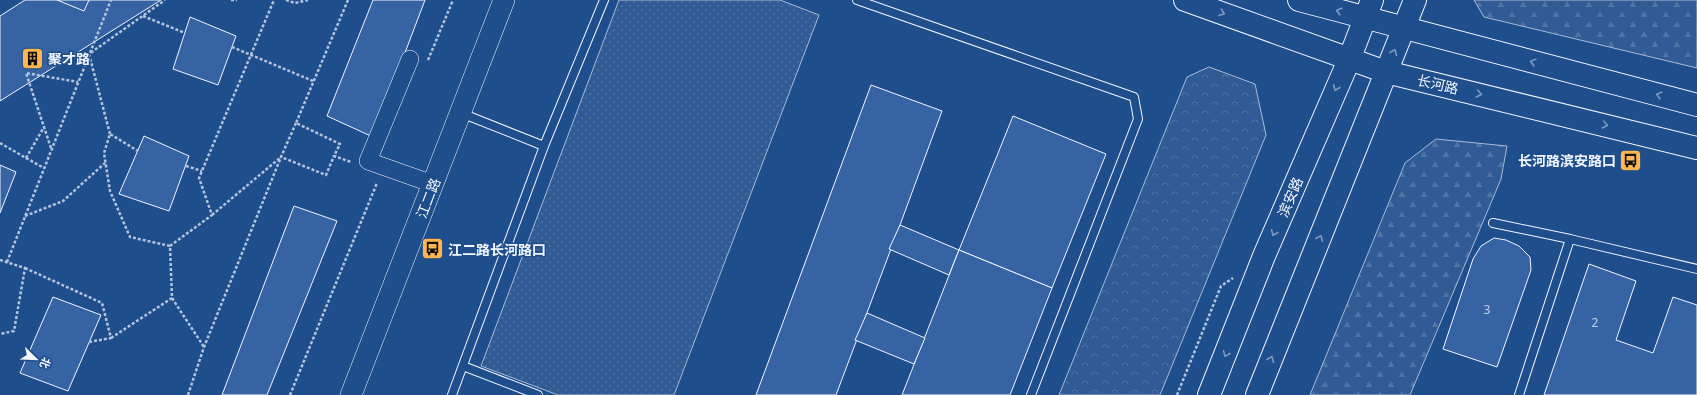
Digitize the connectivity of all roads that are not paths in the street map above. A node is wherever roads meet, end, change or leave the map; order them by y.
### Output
1 (504, 0) edge
2 (604, 0) edge
3 (857, 0) edge
4 (1185, 0) edge
5 (1299, 0) edge
6 (1414, 0) edge
7 (1368, 9) edge
8 (1404, 28) junction
9 (410, 59) dead end
10 (1348, 60) junction
11 (1386, 72) junction
12 (1697, 104) edge
13 (461, 113) junction
14 (544, 146) junction
15 (1697, 148) edge
16 (433, 184) junction
17 (1493, 223) dead end
18 (1570, 239) junction
19 (1697, 268) edge
20 (463, 366) junction
21 (351, 395) edge
22 (452, 395) edge
23 (538, 395) edge
24 (1031, 395) edge
25 (1209, 395) edge
26 (1257, 395) edge
27 (1519, 395) edge

1 - 13 street, 江二路
2 - 14 lane
3 - 24 lane
4 -> 10 main road, 长河路
7 -> 5 main road
6 - 8 main road
7 - 8 main road
7 - 10 main road, 滨安路
11 -> 8 main road
12 -> 8 main road
9 - 16 street
10 - 11 main road, 长河路
10 -> 25 main road, 滨安路
11 -> 15 main road, 长河路
26 -> 11 main road
13 - 14 lane
13 - 16 street, 江二路
14 - 20 lane
16 - 21 street, 江二路
17 - 18 lane
18 - 19 lane
18 - 27 lane
20 - 22 lane
20 - 23 lane

